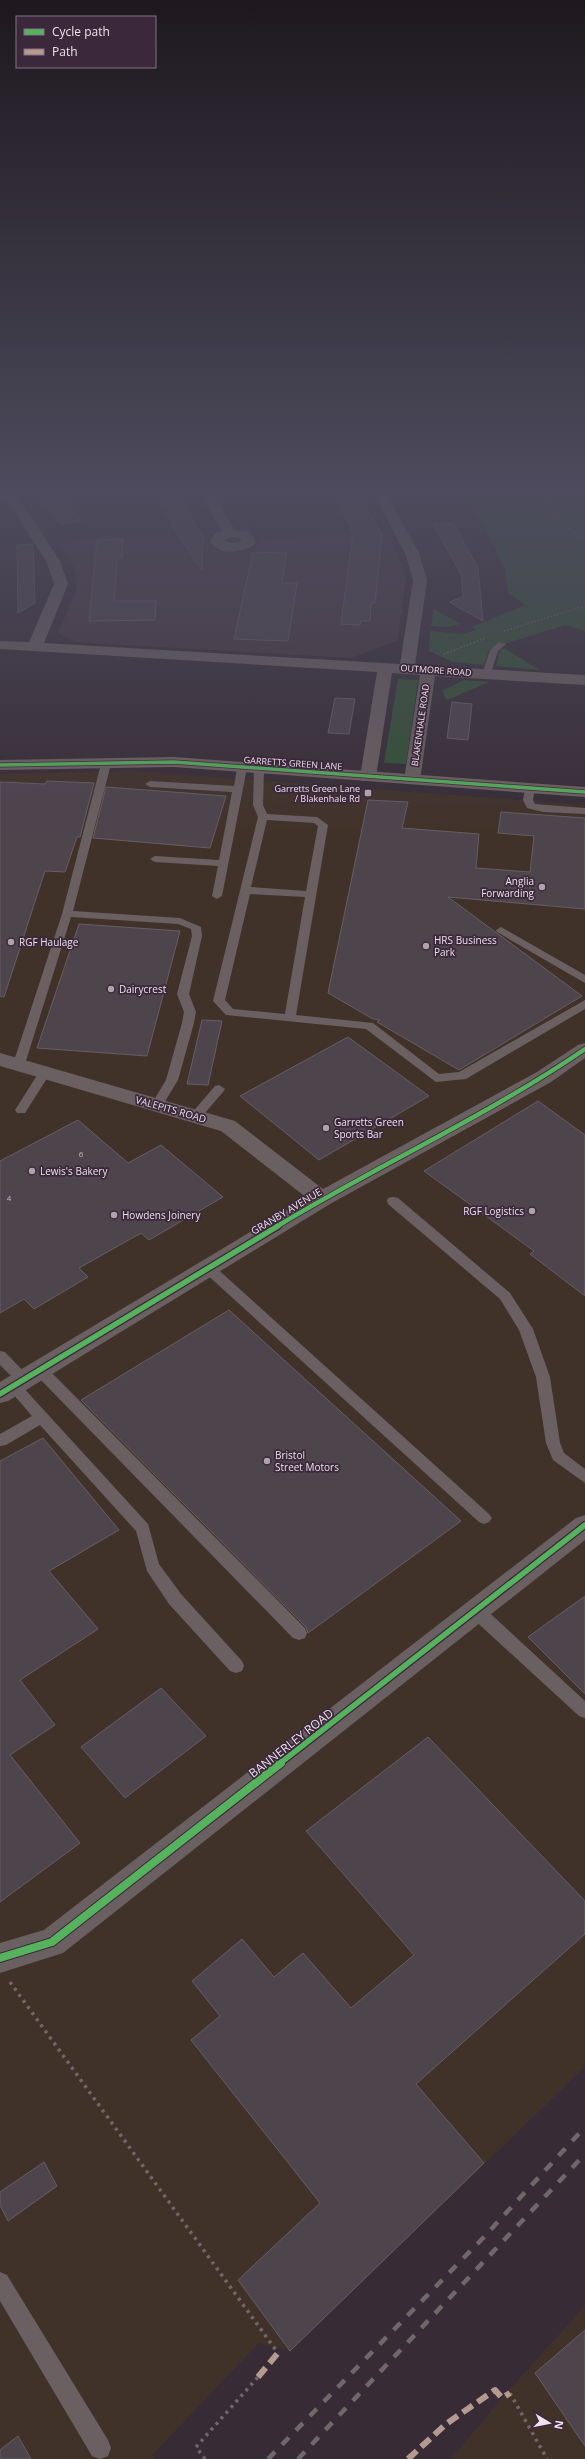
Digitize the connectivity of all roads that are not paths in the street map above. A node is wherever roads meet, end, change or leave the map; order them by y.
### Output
1 (53, 604) edge
2 (416, 604) edge
3 (0, 644) edge
4 (502, 644) dead end
5 (35, 647) junction
6 (385, 667) junction
7 (406, 668) junction
8 (428, 670) junction
9 (487, 674) junction
10 (585, 680) edge
11 (0, 764) edge
12 (106, 764) junction
13 (242, 768) junction
14 (259, 769) junction
15 (368, 777) junction
16 (412, 780) junction
17 (150, 784) dead end
18 (238, 789) junction
19 (530, 789) junction
20 (585, 792) edge
21 (585, 811) edge
22 (263, 817) junction
23 (155, 859) dead end
24 (224, 863) junction
25 (244, 890) junction
26 (311, 894) junction
27 (217, 896) dead end
28 (67, 914) junction
29 (501, 930) dead end
30 (585, 980) edge
31 (585, 1004) edge
32 (290, 1018) junction
33 (585, 1049) edge
34 (9, 1062) edge
35 (45, 1072) junction
36 (219, 1089) dead end
37 (157, 1105) junction
38 (21, 1110) dead end
39 (195, 1117) junction
40 (322, 1199) junction
41 (393, 1201) dead end
42 (208, 1268) junction
43 (0, 1356) edge
44 (19, 1382) edge
45 (42, 1417) junction
46 (1, 1441) dead end
47 (585, 1477) edge
48 (484, 1518) dead end
49 (585, 1525) edge
50 (476, 1611) junction
51 (299, 1633) dead end
52 (236, 1666) dead end
53 (585, 1711) edge
54 (2, 1966) edge
55 (0, 2282) edge
56 (100, 2448) dead end

1 - 5 street
2 - 7 street
3 - 5 street, OUTMORE ROAD
4 - 9 lane
5 - 6 street, OUTMORE ROAD
6 - 7 street, OUTMORE ROAD
6 - 15 street
7 - 8 street, OUTMORE ROAD
8 - 9 street, OUTMORE ROAD
8 - 16 street, BLAKENHALE ROAD
9 - 10 street, OUTMORE ROAD
11 - 12 street, GARRETTS GREEN LANE
12 - 13 street, GARRETTS GREEN LANE
12 - 28 lane
13 - 14 street, GARRETTS GREEN LANE
13 - 18 lane
14 - 15 street, GARRETTS GREEN LANE
14 - 22 lane
15 - 16 street, GARRETTS GREEN LANE
16 - 19 street, GARRETTS GREEN LANE
17 - 18 lane
18 - 24 lane
19 - 20 street, GARRETTS GREEN LANE
19 - 21 lane
22 - 25 lane
22 - 26 lane
23 - 24 lane
24 - 27 lane
25 - 26 lane
25 - 32 lane
26 - 32 lane
28 - 34 lane
28 - 37 lane
29 - 30 lane
31 - 32 lane
33 - 40 street, GRANBY AVENUE
34 - 35 street, VALEPITS ROAD
35 - 37 street, VALEPITS ROAD
35 - 38 lane
36 - 39 lane
37 - 39 street, VALEPITS ROAD
39 - 40 street, VALEPITS ROAD
40 - 42 street, GRANBY AVENUE
41 - 47 lane
42 - 44 street, GRANBY AVENUE
42 - 48 lane
43 - 44 lane
44 - 45 lane
44 - 51 lane
45 - 46 lane
45 - 52 lane
49 - 50 street, BANNERLEY ROAD
50 - 53 lane
50 - 54 street, BANNERLEY ROAD
55 - 56 lane

